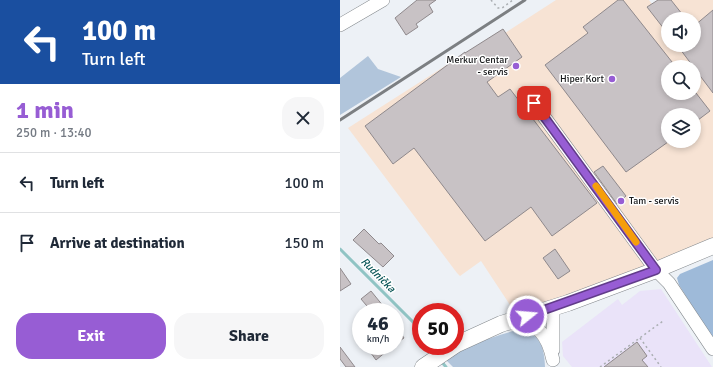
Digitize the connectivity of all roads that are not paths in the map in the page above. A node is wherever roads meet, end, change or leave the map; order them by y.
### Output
1 (383, 0) edge
2 (340, 25) edge
3 (534, 103) dead end
4 (713, 246) edge
5 (656, 270) junction
6 (553, 307) junction
7 (501, 324) junction
8 (464, 342) edge
9 (713, 349) edge
10 (441, 355) edge
11 (553, 364) edge
12 (424, 366) edge

1 - 2 street
3 - 5 street
4 - 5 main road
5 - 6 main road
5 - 9 street
6 - 7 main road
6 - 11 street
7 - 8 main road
7 - 11 street
10 - 12 main road

